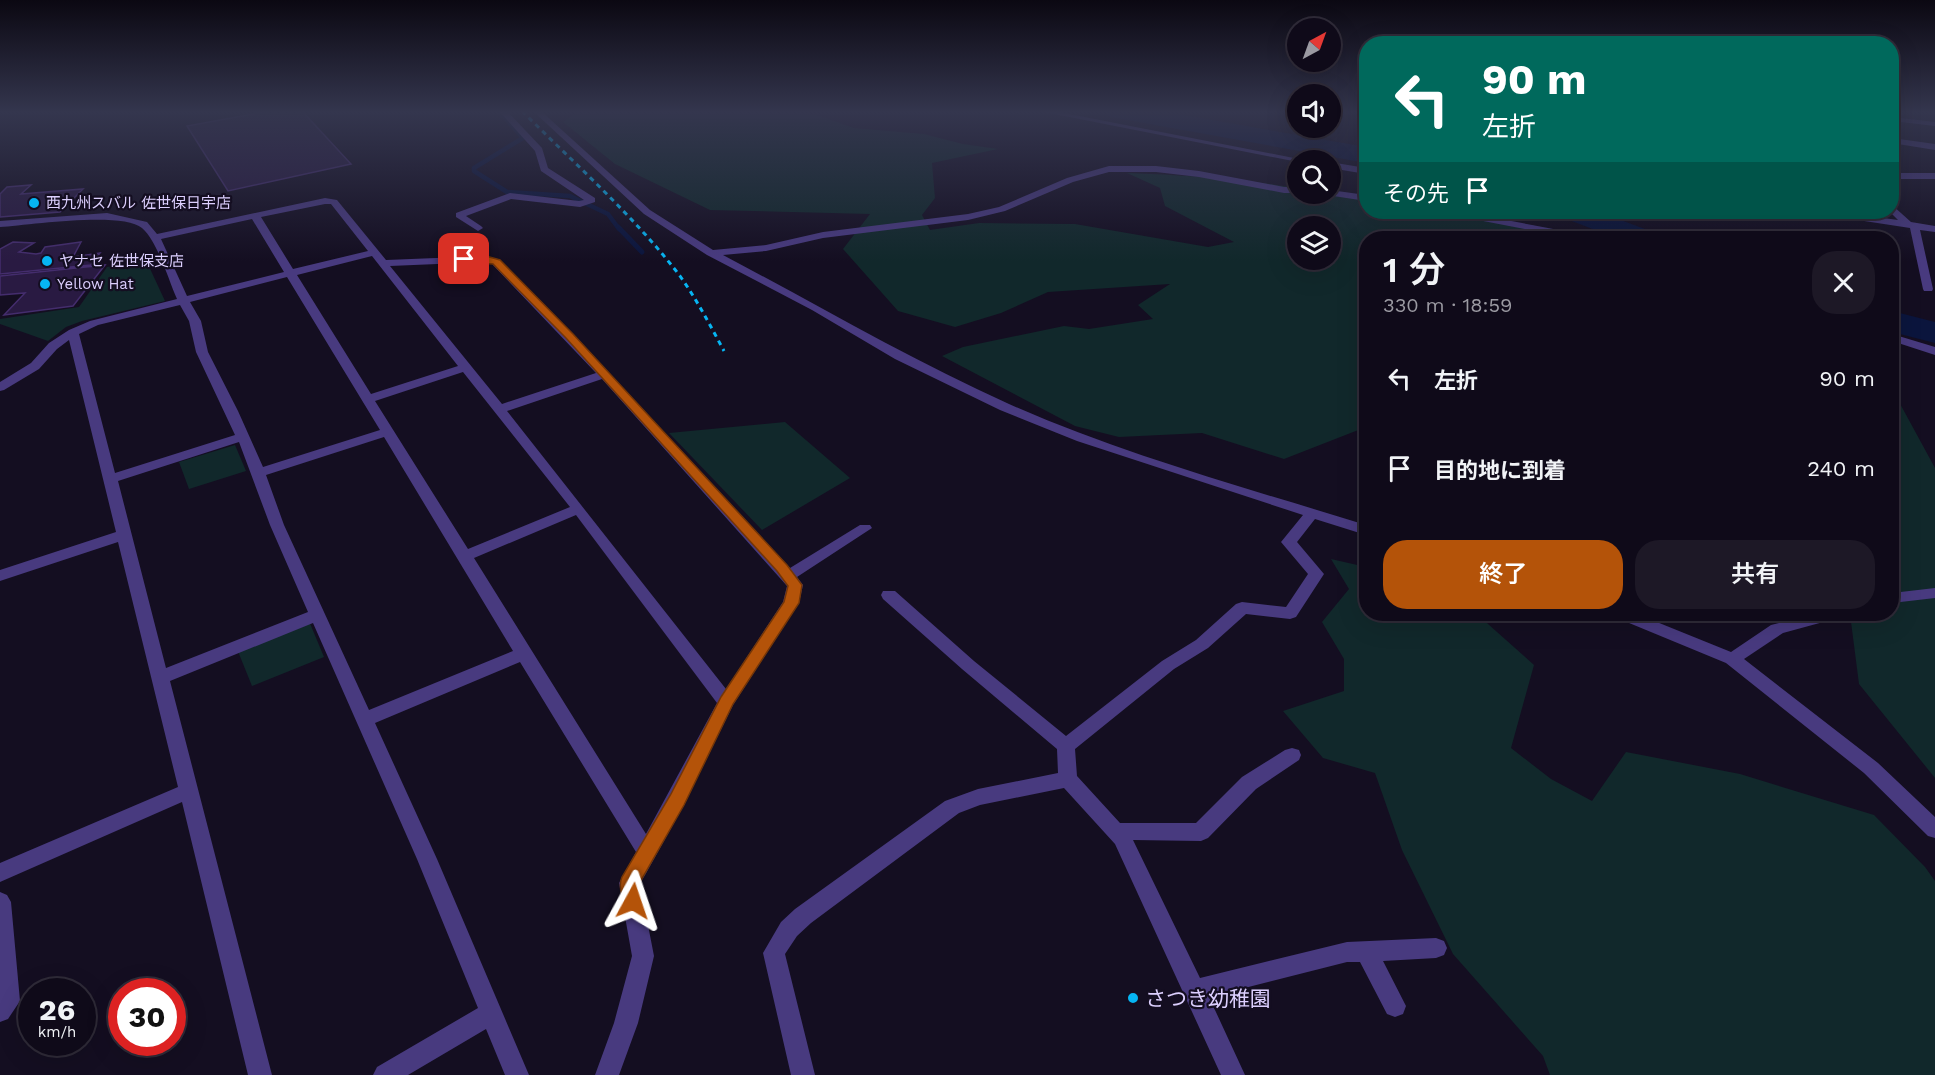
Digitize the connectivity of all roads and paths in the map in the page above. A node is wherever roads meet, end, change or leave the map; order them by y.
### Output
1 (542, 161) edge
2 (590, 161) edge
3 (1341, 167) edge
4 (1359, 170) edge
5 (1899, 176) edge
6 (1935, 176) edge
7 (1287, 188) edge
8 (1341, 195) edge
9 (1359, 197) edge
10 (1899, 215) edge
11 (255, 216) junction
12 (1488, 219) edge
13 (1871, 219) edge
14 (0, 224) edge
15 (1910, 225) junction
16 (478, 228) dead end
17 (1935, 229) edge
18 (1549, 231) edge
19 (155, 237) junction
20 (375, 252) junction
21 (711, 253) junction
22 (384, 263) junction
23 (291, 274) junction
24 (1928, 290) dead end
25 (183, 300) junction
26 (73, 332) junction
27 (1899, 339) edge
28 (1935, 351) edge
29 (467, 367) junction
30 (604, 374) junction
31 (0, 387) edge
32 (368, 399) junction
33 (500, 409) junction
34 (388, 432) junction
35 (242, 437) junction
36 (257, 473) junction
37 (110, 479) junction
38 (579, 509) junction
39 (1312, 513) junction
40 (865, 528) dead end
41 (1359, 528) edge
42 (124, 535) junction
43 (464, 556) junction
44 (0, 576) edge
45 (788, 576) junction
46 (1935, 593) edge
47 (889, 595) dead end
48 (1899, 597) edge
49 (318, 614) junction
50 (1640, 621) edge
51 (1806, 621) edge
52 (524, 653) junction
53 (1732, 659) junction
54 (160, 678) junction
55 (726, 702) junction
56 (363, 720) junction
57 (1066, 746) junction
58 (1292, 755) dead end
59 (1068, 779) junction
60 (188, 791) junction
61 (1935, 830) edge
62 (1115, 831) junction
63 (646, 853) junction
64 (0, 873) edge
65 (0, 902) edge
66 (1436, 948) dead end
67 (1366, 951) junction
68 (1194, 990) junction
69 (1395, 1005) dead end
70 (0, 1011) edge
71 (491, 1013) junction
72 (260, 1075) edge
73 (385, 1075) edge
74 (517, 1075) edge
75 (607, 1075) edge
76 (802, 1075) edge
77 (1233, 1075) edge

1 - 16 street
2 - 21 street
3 - 4 street
5 - 6 street
7 - 21 street
8 - 9 street
10 - 15 street
11 - 19 street
11 - 20 street
11 - 23 street
12 - 18 street
13 - 15 street
14 - 19 street
15 - 17 street
15 - 24 street
19 - 25 street
20 - 22 street
20 - 23 street
21 - 39 street
22 - 29 street
22 - 30 street
23 - 25 street
23 - 32 street
25 - 26 street
25 - 35 street
26 - 31 street
26 - 37 street
27 - 28 street
29 - 32 street
29 - 33 street
30 - 33 street
30 - 45 street
32 - 34 street
33 - 38 street
34 - 36 street
34 - 43 street
35 - 36 street
35 - 37 street
36 - 49 street
37 - 42 street
38 - 43 street
38 - 55 street
39 - 41 street
39 - 57 street
40 - 45 street
42 - 44 street
42 - 54 street
43 - 52 street
45 - 55 street
46 - 48 street
47 - 57 street
49 - 54 street
49 - 56 street
50 - 53 street
51 - 53 street
52 - 56 street
52 - 63 street
53 - 61 street
54 - 60 street
55 - 63 street
56 - 71 street
57 - 59 street
58 - 62 street
59 - 62 street
59 - 76 street
60 - 64 street
60 - 72 street
62 - 68 street
63 - 75 street
65 - 70 street
66 - 67 street
67 - 68 street
67 - 69 street
68 - 77 street
71 - 73 street
71 - 74 street

